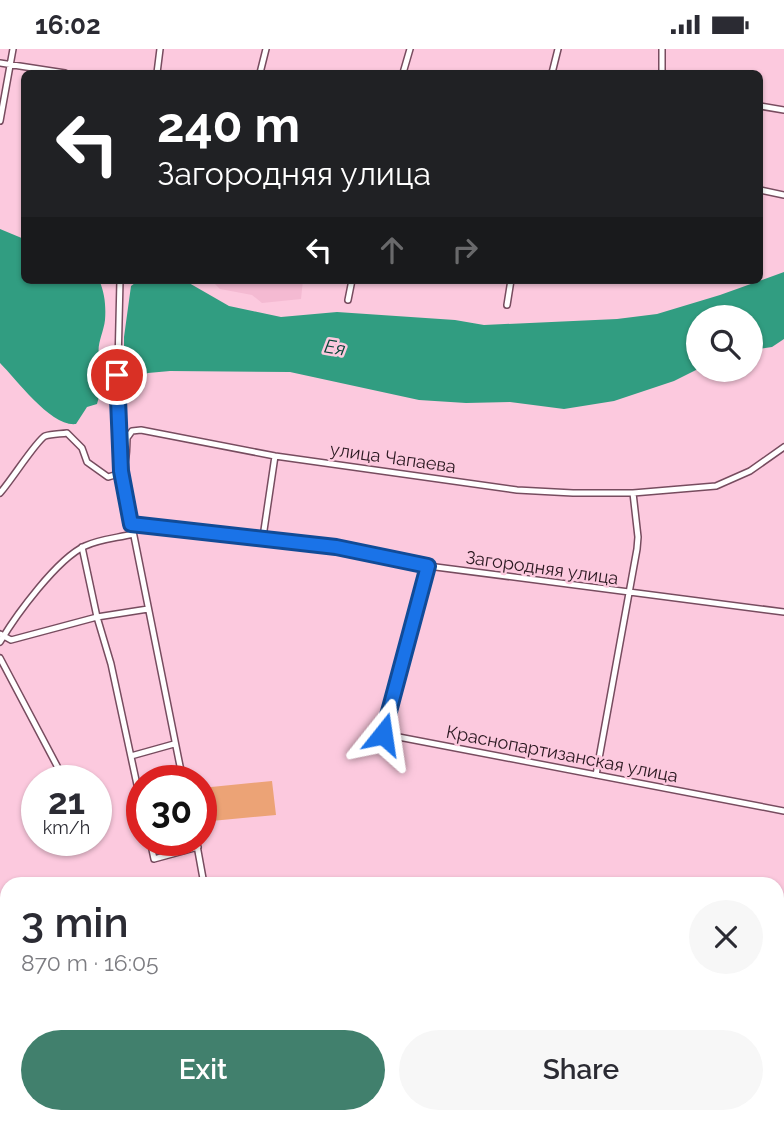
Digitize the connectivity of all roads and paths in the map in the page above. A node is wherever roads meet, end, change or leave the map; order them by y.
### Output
1 (13, 49) edge
2 (160, 49) edge
3 (266, 49) edge
4 (410, 49) edge
5 (558, 49) edge
6 (662, 49) edge
7 (0, 63) edge
8 (10, 66) junction
9 (41, 70) edge
10 (157, 70) edge
11 (261, 70) edge
12 (404, 70) edge
13 (553, 70) edge
14 (662, 70) edge
15 (763, 106) edge
16 (784, 110) edge
17 (1, 111) edge
18 (0, 121) edge
19 (763, 191) edge
20 (784, 195) edge
21 (120, 284) edge
22 (351, 284) edge
23 (510, 284) edge
24 (348, 300) dead end
25 (507, 306) dead end
26 (784, 447) edge
27 (275, 457) junction
28 (121, 471) junction
29 (0, 493) edge
30 (633, 493) junction
31 (131, 524) junction
32 (133, 534) junction
33 (263, 537) junction
34 (82, 547) junction
35 (428, 566) junction
36 (629, 594) junction
37 (148, 609) junction
38 (784, 613) edge
39 (97, 617) junction
40 (2, 634) edge
41 (0, 642) edge
42 (0, 658) edge
43 (174, 744) junction
44 (131, 756) junction
45 (57, 765) edge
46 (133, 765) edge
47 (179, 765) edge
48 (596, 775) junction
49 (784, 811) edge
50 (199, 856) edge
51 (203, 877) edge

1 - 8 street
2 - 10 street
3 - 11 street
4 - 12 street
5 - 13 street
6 - 14 street
7 - 8 street
8 - 9 street
8 - 17 street
15 - 16 street
17 - 18 street
19 - 20 street
21 - 28 street
22 - 24 street
23 - 25 street
26 - 30 street, улица Чапаева
27 - 28 street, улица Чапаева
27 - 30 street, улица Чапаева
27 - 33 street
28 - 29 street
28 - 31 street
30 - 36 street
31 - 32 street
31 - 33 street, Загородняя улица
32 - 34 street
32 - 37 street
33 - 35 street, Загородняя улица
34 - 39 street
34 - 40 street
35 - 36 street, Загородняя улица
35 - 48 street, Краснопартизанская улица
36 - 38 street, Загородняя улица
36 - 48 street
37 - 39 street
37 - 43 street
39 - 40 street
39 - 44 street
40 - 41 street
42 - 45 street
43 - 44 street
43 - 47 street
44 - 46 street
48 - 49 street, Краснопартизанская улица
50 - 51 street

